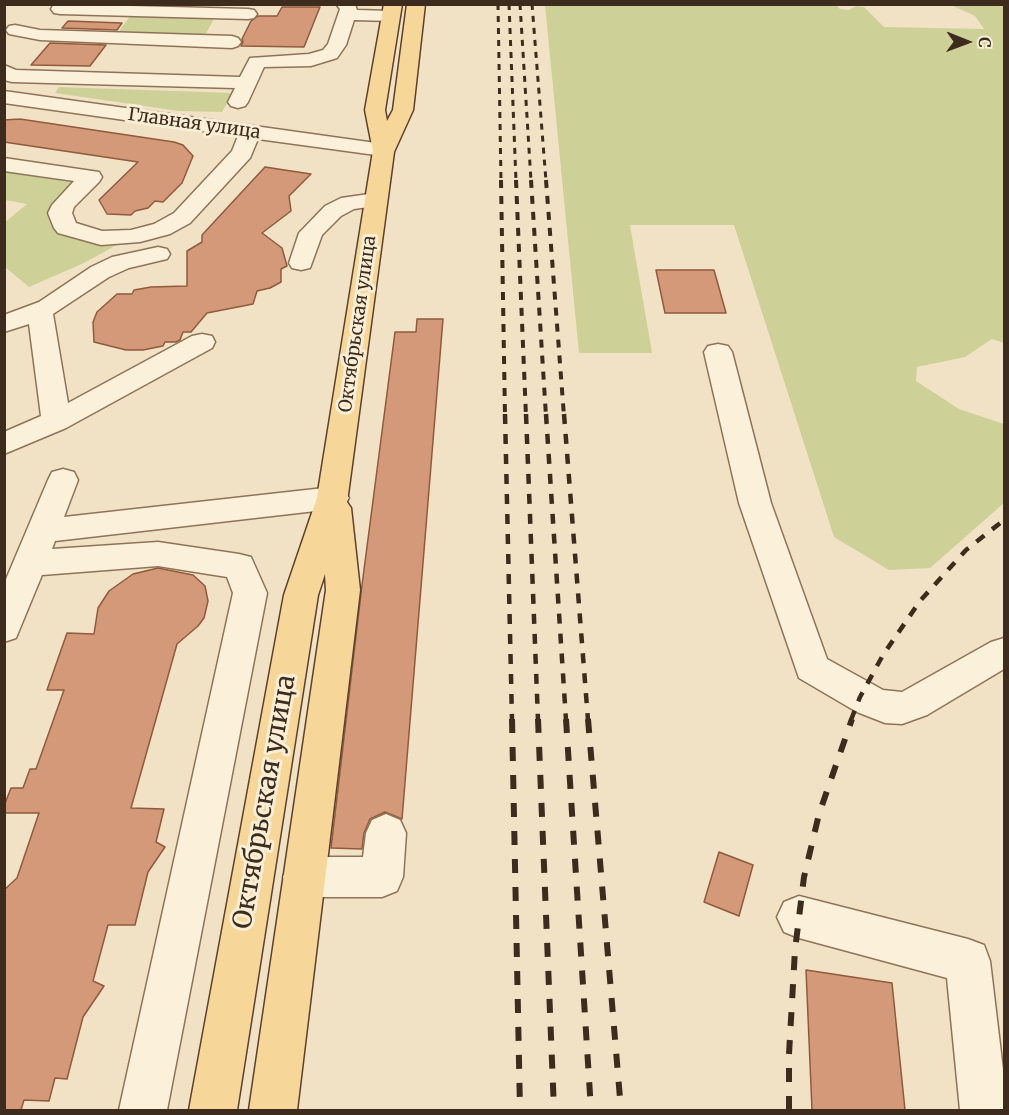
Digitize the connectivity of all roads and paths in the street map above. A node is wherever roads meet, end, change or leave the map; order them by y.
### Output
1 (64, 4) edge
2 (416, 4) edge
3 (346, 10) edge
4 (392, 10) edge
5 (31, 13) dead end
6 (248, 14) dead end
7 (232, 42) dead end
8 (11, 54) edge
9 (247, 83) junction
10 (4, 97) edge
11 (225, 128) junction
12 (250, 131) junction
13 (383, 150) junction
14 (4, 164) edge
15 (376, 200) junction
16 (159, 254) dead end
17 (301, 263) dead end
18 (40, 311) junction
19 (4, 324) edge
20 (202, 342) dead end
21 (718, 352) dead end
22 (56, 421) junction
23 (4, 444) edge
24 (63, 480) dead end
25 (333, 498) junction
26 (37, 547) junction
27 (4, 628) edge
28 (1005, 652) edge
29 (386, 833) dead end
30 (304, 877) junction
31 (799, 917) dead end
32 (143, 1110) edge
33 (213, 1110) edge
34 (273, 1110) edge
35 (984, 1110) edge

1 - 6 street
2 - 13 main road
3 - 4 street
3 - 9 street
4 - 13 main road
5 - 8 street
7 - 8 street
8 - 9 street
9 - 11 street
10 - 11 street, Главная улица
11 - 12 street, Главная улица
12 - 13 street, Главная улица
12 - 14 street
13 - 15 main road, Октябрьская улица
15 - 17 street
15 - 25 main road, Октябрьская улица
16 - 18 street
18 - 19 street
18 - 22 street
20 - 22 street
21 - 28 street
22 - 23 street
24 - 26 street
25 - 26 street
25 - 30 main road, Октябрьская улица
25 - 33 main road, Октябрьская улица
26 - 27 street
26 - 32 street
29 - 30 street
30 - 34 main road, Октябрьская улица
31 - 35 street

